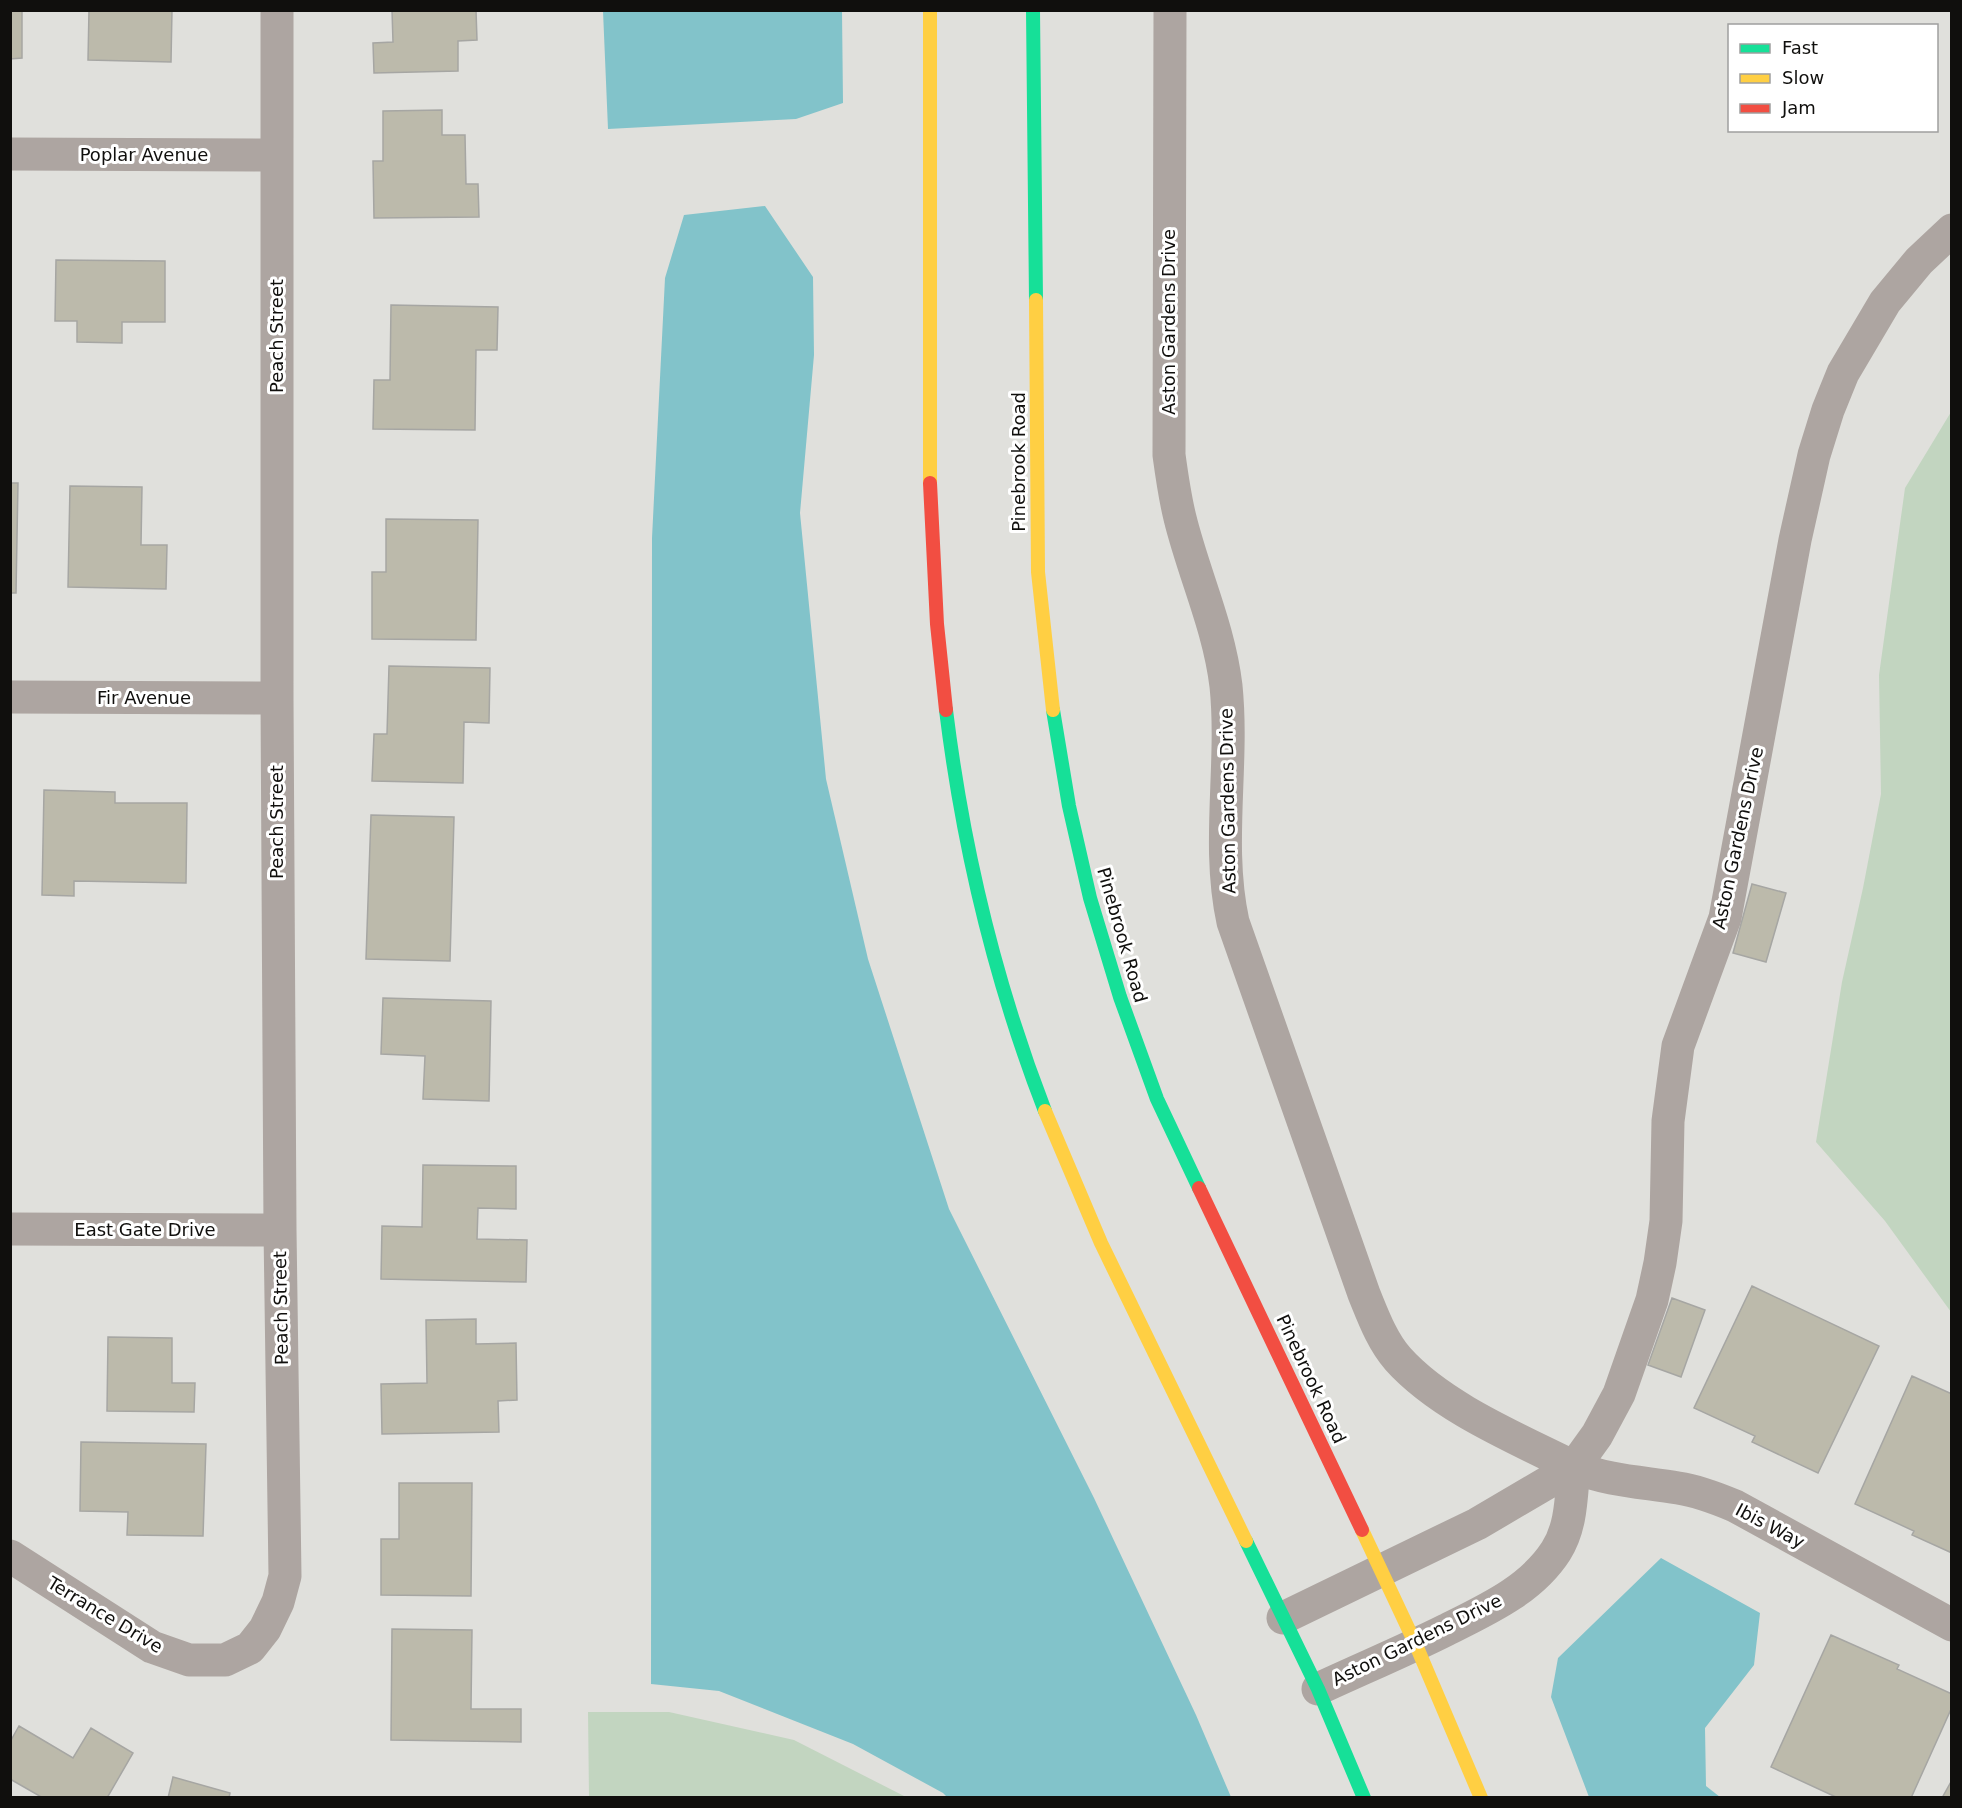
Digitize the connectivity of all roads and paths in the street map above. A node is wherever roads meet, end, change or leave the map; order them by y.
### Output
1 (277, 10) edge
2 (930, 10) edge
3 (1033, 10) edge
4 (1170, 10) edge
5 (10, 154) edge
6 (277, 155) junction
7 (1952, 230) edge
8 (10, 697) edge
9 (277, 698) junction
10 (10, 1229) edge
11 (280, 1230) junction
12 (1574, 1467) junction
13 (10, 1556) edge
14 (1382, 1572) junction
15 (1283, 1618) junction
16 (1952, 1625) edge
17 (265, 1629) joint
18 (1416, 1645) junction
19 (1318, 1689) junction
20 (1364, 1797) edge
21 (1481, 1797) edge

1 - 6 street, Peach Street
2 - 15 street
3 - 14 street, Pinebrook Road
4 - 12 street, Aston Gardens Drive
5 - 6 street, Poplar Avenue
6 - 9 street, Peach Street
7 - 12 street, Aston Gardens Drive
8 - 9 street, Fir Avenue
9 - 11 street, Peach Street
10 - 11 street, East Gate Drive
11 - 17 street, Peach Street
12 - 14 street, Aston Gardens Drive
12 - 16 street, Ibis Way
12 - 18 street, Aston Gardens Drive
13 - 17 street, Terrance Drive
14 - 15 street, Aston Gardens Drive
14 - 18 street, Pinebrook Road
15 - 19 street
18 - 19 street, Aston Gardens Drive
18 - 21 street, Pinebrook Road
19 - 20 street

